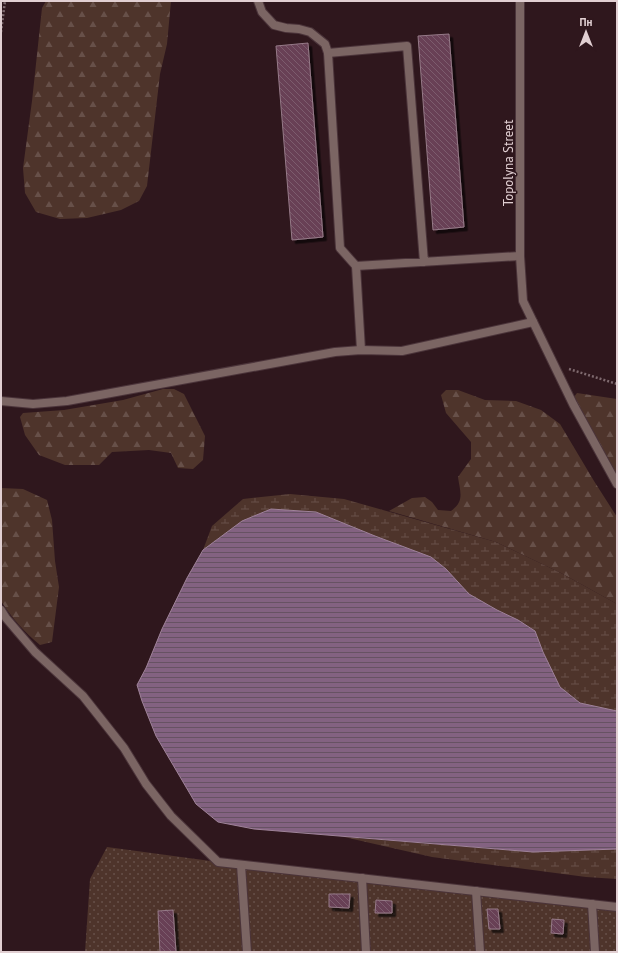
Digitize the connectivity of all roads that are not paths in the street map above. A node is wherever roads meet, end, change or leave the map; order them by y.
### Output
1 (258, 1) edge
2 (520, 1) edge
3 (328, 53) junction
4 (520, 256) junction
5 (424, 262) junction
6 (356, 266) junction
7 (533, 322) junction
8 (362, 350) junction
9 (1, 401) edge
10 (617, 484) edge
11 (1, 610) edge
12 (241, 865) junction
13 (362, 878) junction
14 (476, 891) junction
15 (592, 904) junction
16 (617, 907) edge
17 (247, 952) edge
18 (366, 952) edge
19 (480, 952) edge
20 (595, 952) edge

1 - 3 street
2 - 4 street, Topolyna Street
3 - 5 street
3 - 6 street
4 - 5 street
4 - 7 street, Topolyna Street
5 - 6 street
6 - 8 street
7 - 8 street
7 - 10 street, Topolyna Street
8 - 9 street
11 - 12 street
12 - 13 street
12 - 17 street
13 - 14 street
13 - 18 street
14 - 15 street
14 - 19 street
15 - 16 street
15 - 20 street

